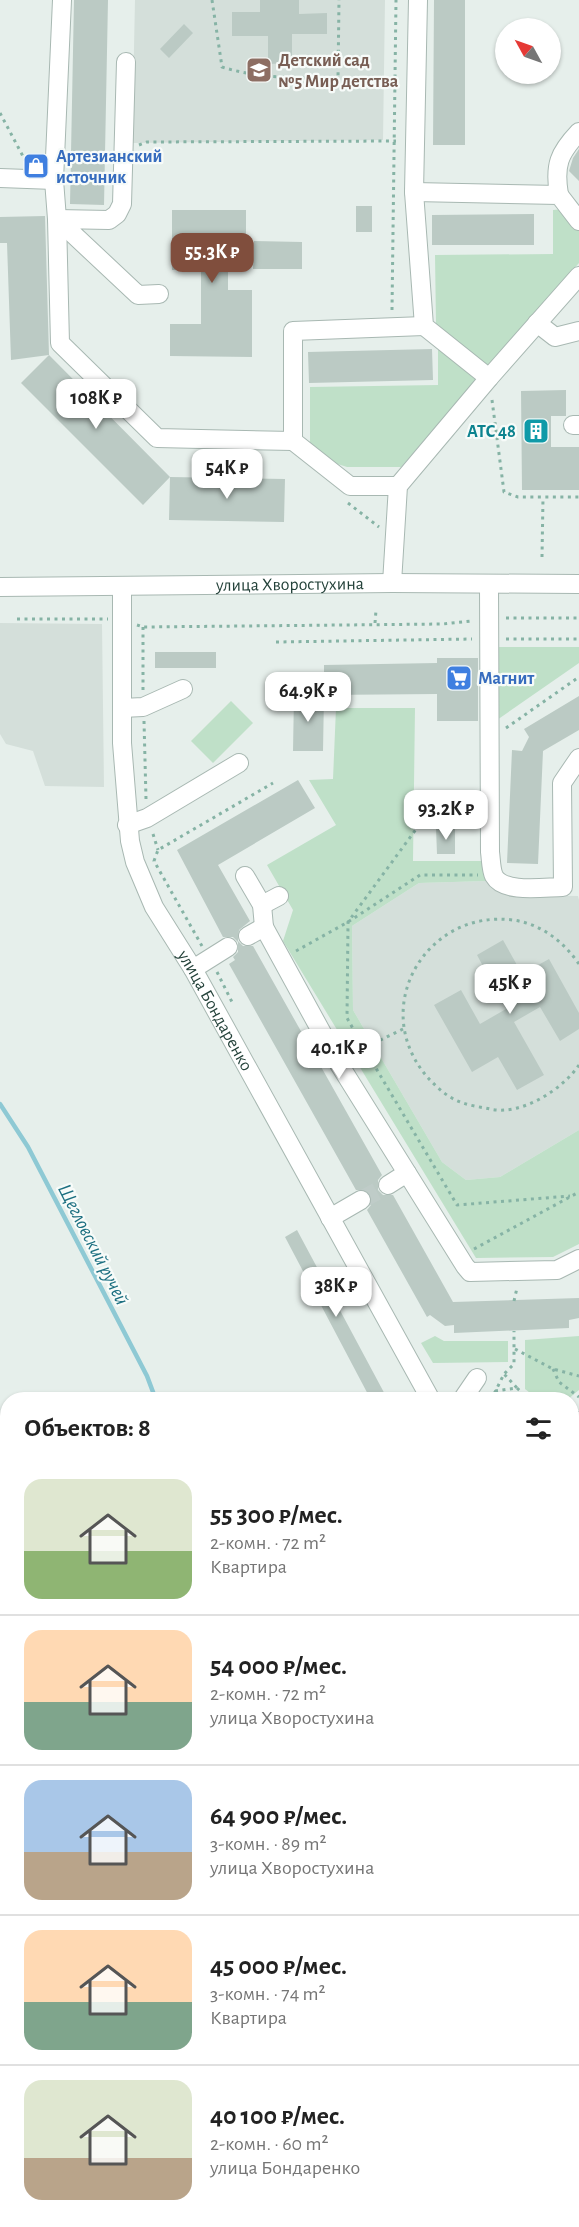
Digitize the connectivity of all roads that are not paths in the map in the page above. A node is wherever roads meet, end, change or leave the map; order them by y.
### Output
1 (62, 0) edge
2 (418, 0) edge
3 (126, 62) dead end
4 (579, 132) edge
5 (0, 178) edge
6 (54, 180) junction
7 (414, 192) junction
8 (559, 195) junction
9 (57, 219) junction
10 (579, 220) edge
11 (579, 276) edge
12 (159, 294) dead end
13 (537, 323) junction
14 (424, 326) junction
15 (579, 331) edge
16 (489, 378) junction
17 (293, 441) junction
18 (398, 486) junction
19 (392, 583) junction
20 (579, 584) edge
21 (489, 585) junction
22 (122, 586) junction
23 (0, 587) edge
24 (183, 689) dead end
25 (122, 708) junction
26 (579, 758) edge
27 (239, 763) dead end
28 (127, 825) junction
29 (245, 876) dead end
30 (571, 888) edge
31 (279, 896) dead end
32 (262, 905) junction
33 (264, 927) junction
34 (248, 936) dead end
35 (228, 947) dead end
36 (193, 969) junction
37 (407, 1173) junction
38 (388, 1185) tunnel mouth
39 (361, 1200) tunnel mouth
40 (330, 1218) junction
41 (579, 1259) edge
42 (477, 1378) dead end
43 (427, 1392) edge
44 (467, 1392) edge

1 - 6 street
2 - 7 street
3 - 9 street
4 - 8 street
5 - 6 street
6 - 9 street
7 - 8 street
7 - 14 street
8 - 10 street
9 - 12 street
9 - 17 street
11 - 13 street
13 - 15 street
13 - 16 street
14 - 16 street
14 - 17 street
16 - 18 street
17 - 18 street
18 - 19 street
19 - 21 street, улица Хворостухина
19 - 22 street, улица Хворостухина
20 - 21 street, улица Хворостухина
21 - 30 street
22 - 23 street, улица Хворостухина
22 - 25 street, улица Бондаренко
24 - 25 street
25 - 28 street, улица Бондаренко
26 - 30 street
27 - 28 street
28 - 36 street, улица Бондаренко
29 - 32 street
31 - 32 street
32 - 33 street
33 - 34 street
33 - 37 street
35 - 36 street
36 - 40 street, улица Бондаренко
37 - 38 street
37 - 41 street
39 - 40 street
40 - 43 street, улица Бондаренко
42 - 44 street

